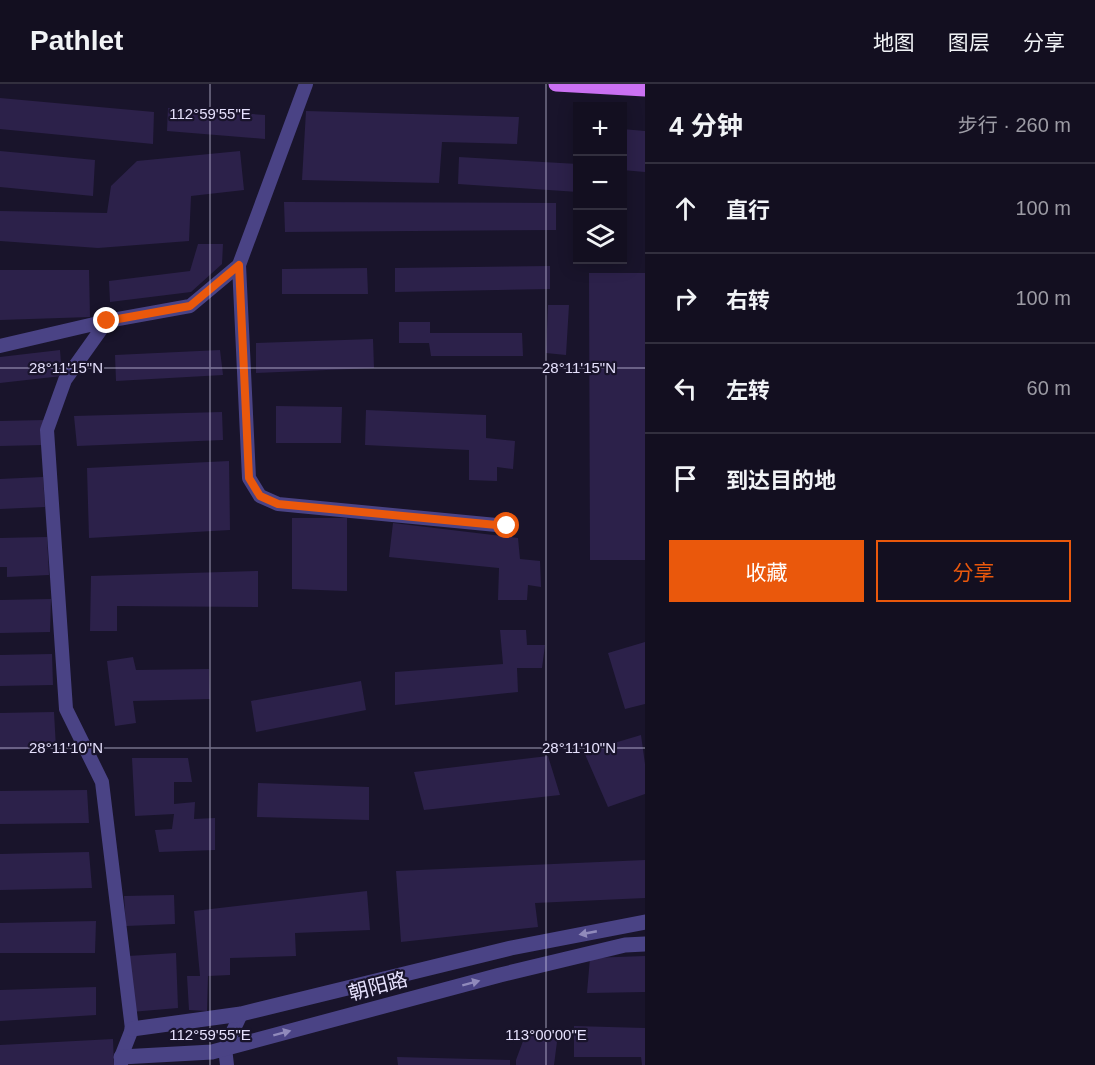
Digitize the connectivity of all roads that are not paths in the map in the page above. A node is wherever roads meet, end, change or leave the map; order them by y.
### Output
1 (306, 84) edge
2 (556, 84) edge
3 (645, 89) edge
4 (239, 265) junction
5 (107, 321) junction
6 (0, 346) edge
7 (507, 526) dead end
8 (645, 922) edge
9 (645, 944) edge
10 (241, 1014) junction
11 (132, 1029) junction
12 (225, 1048) junction
13 (121, 1061) edge
14 (227, 1065) edge

1 - 4 street
2 - 3 main road
4 - 5 street
4 - 7 street
5 - 6 street
5 - 11 street
8 -> 10 street, 朝阳路
12 -> 9 street, 朝阳路
10 - 11 street, 朝阳路
10 - 12 street
11 - 13 street
12 - 13 street, 朝阳路
12 - 14 street

